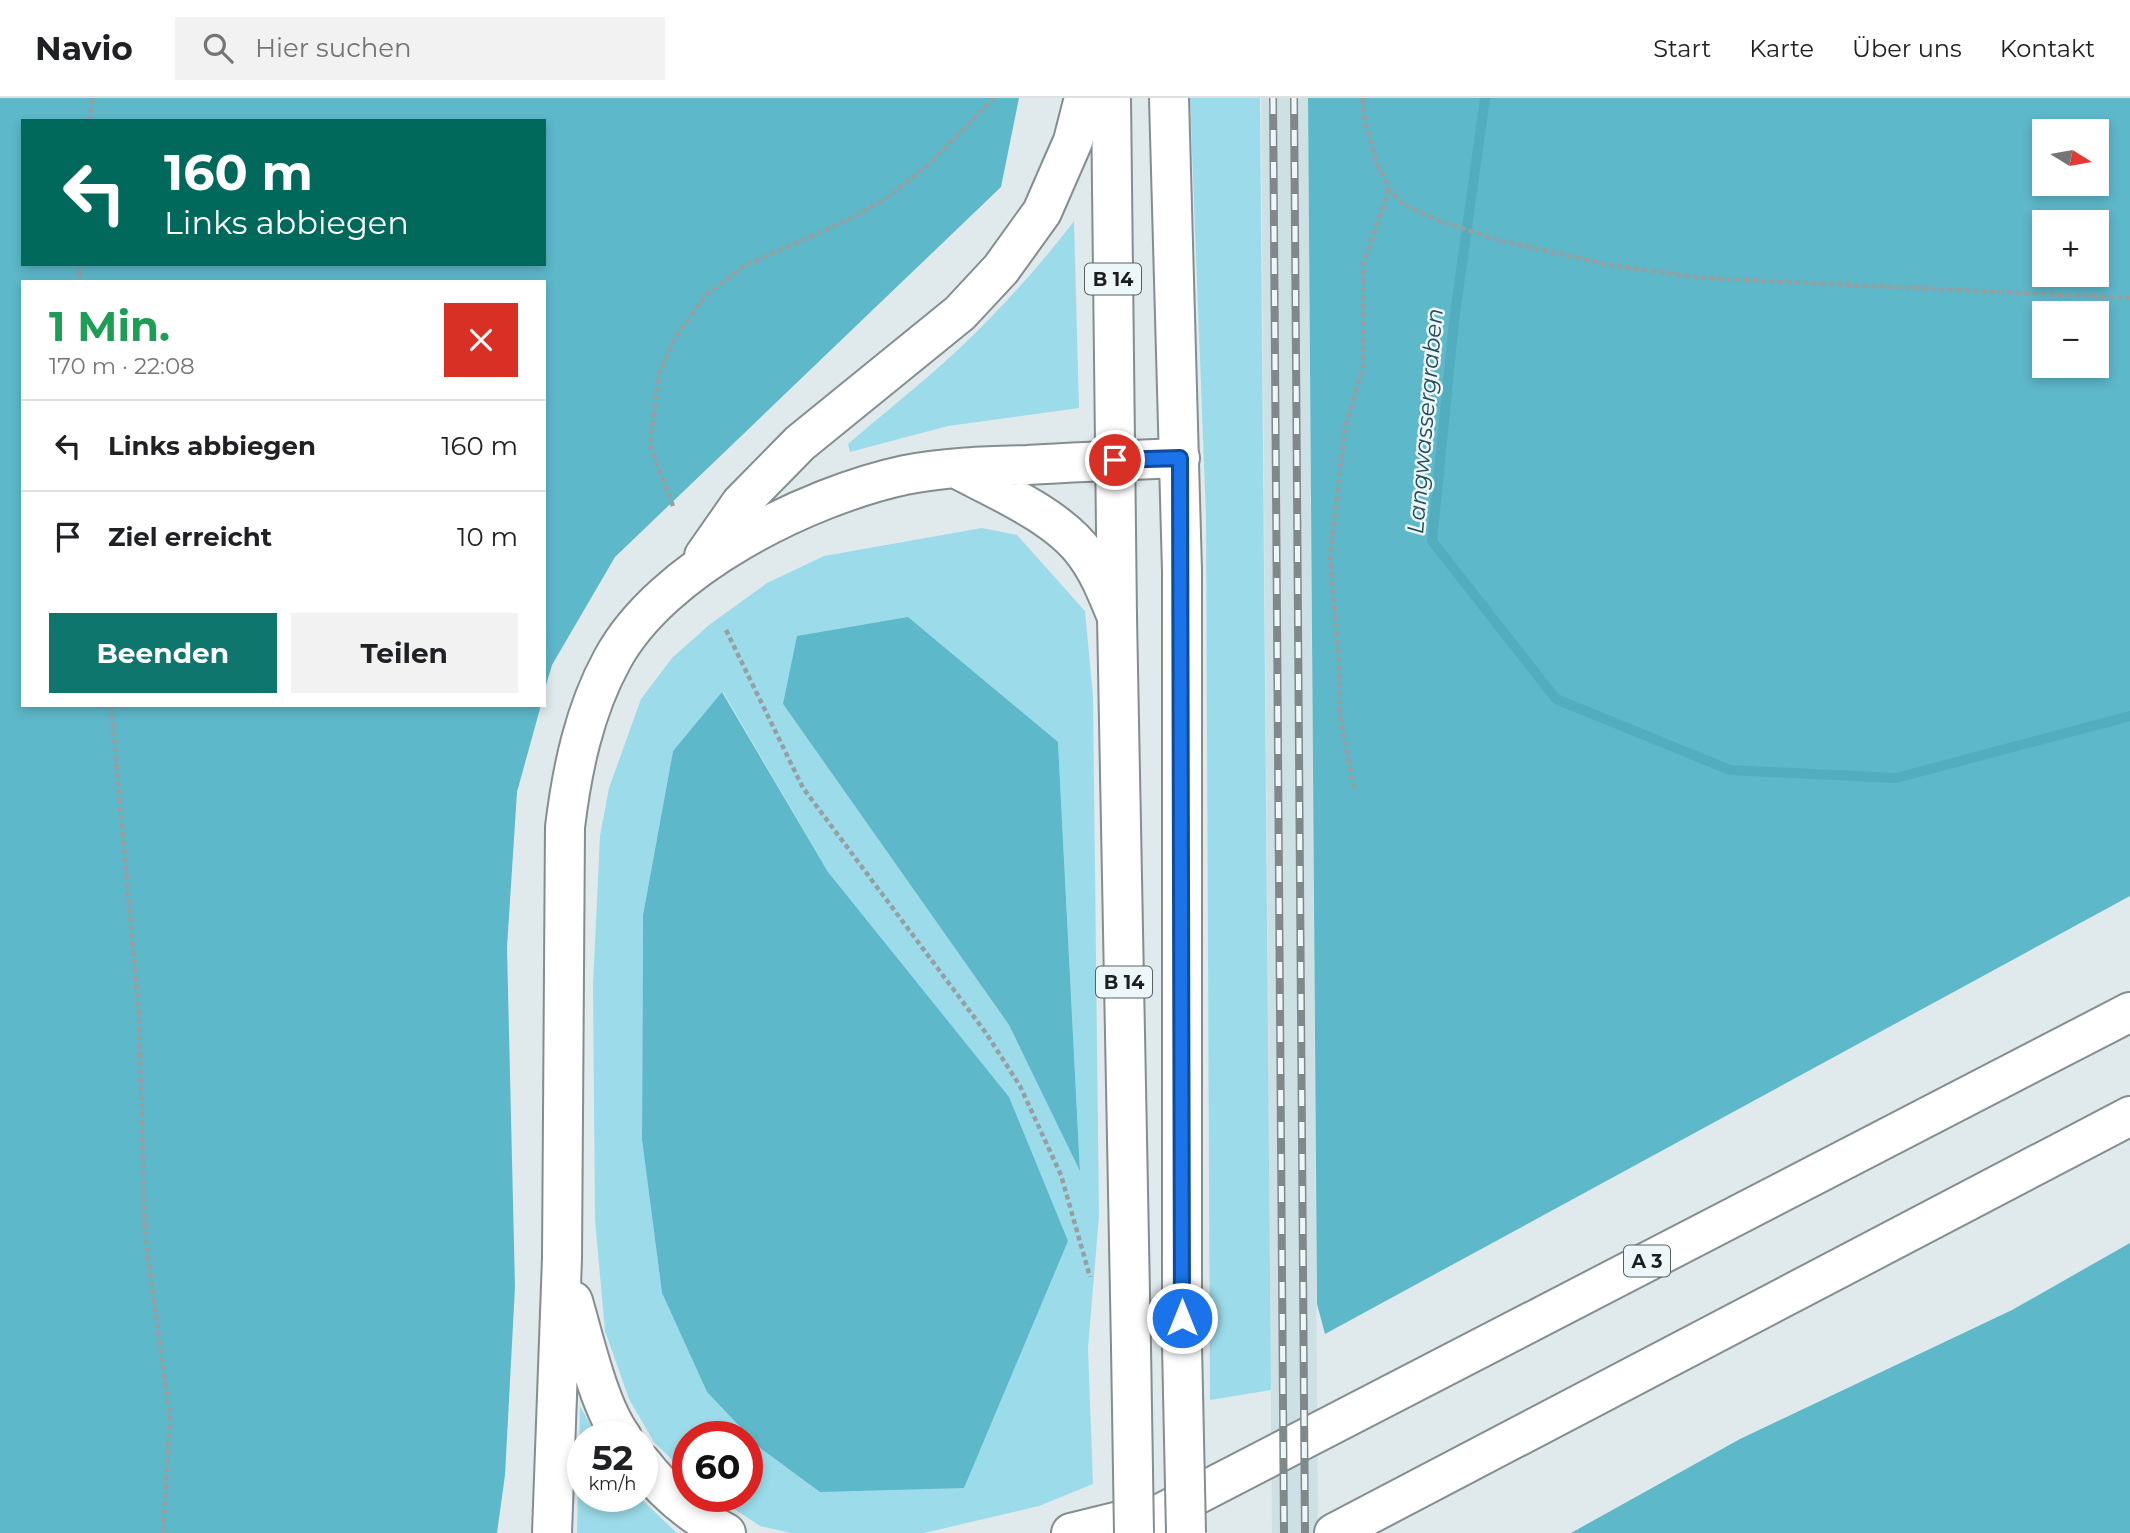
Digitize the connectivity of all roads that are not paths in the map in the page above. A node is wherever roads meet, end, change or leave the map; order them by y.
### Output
1 (1084, 98) edge
2 (1111, 98) edge
3 (1169, 98) edge
4 (1180, 458) junction
5 (1115, 460) junction
6 (955, 468) junction
7 (691, 574) junction
8 (1117, 617) junction
9 (2130, 1012) edge
10 (2130, 1116) edge
11 (562, 1258) junction
12 (613, 1421) edge
13 (658, 1483) edge
14 (1175, 1522) edge
15 (552, 1533) edge
16 (726, 1533) edge
17 (1071, 1533) edge
18 (1122, 1533) edge
19 (1134, 1533) edge
20 (1334, 1533) edge

1 - 7 main road
2 - 5 main road, B 14
3 - 4 main road, B 14
4 - 5 main road
4 - 14 main road, B 14, bridge
5 - 6 main road
5 - 8 main road, B 14
6 - 7 main road
6 - 8 main road
7 - 11 main road
8 - 19 main road, B 14, bridge
9 - 14 main road, A 3
10 - 20 main road
11 - 12 main road
11 - 15 main road
13 - 16 main road
14 - 17 main road
14 - 18 main road, A 3

